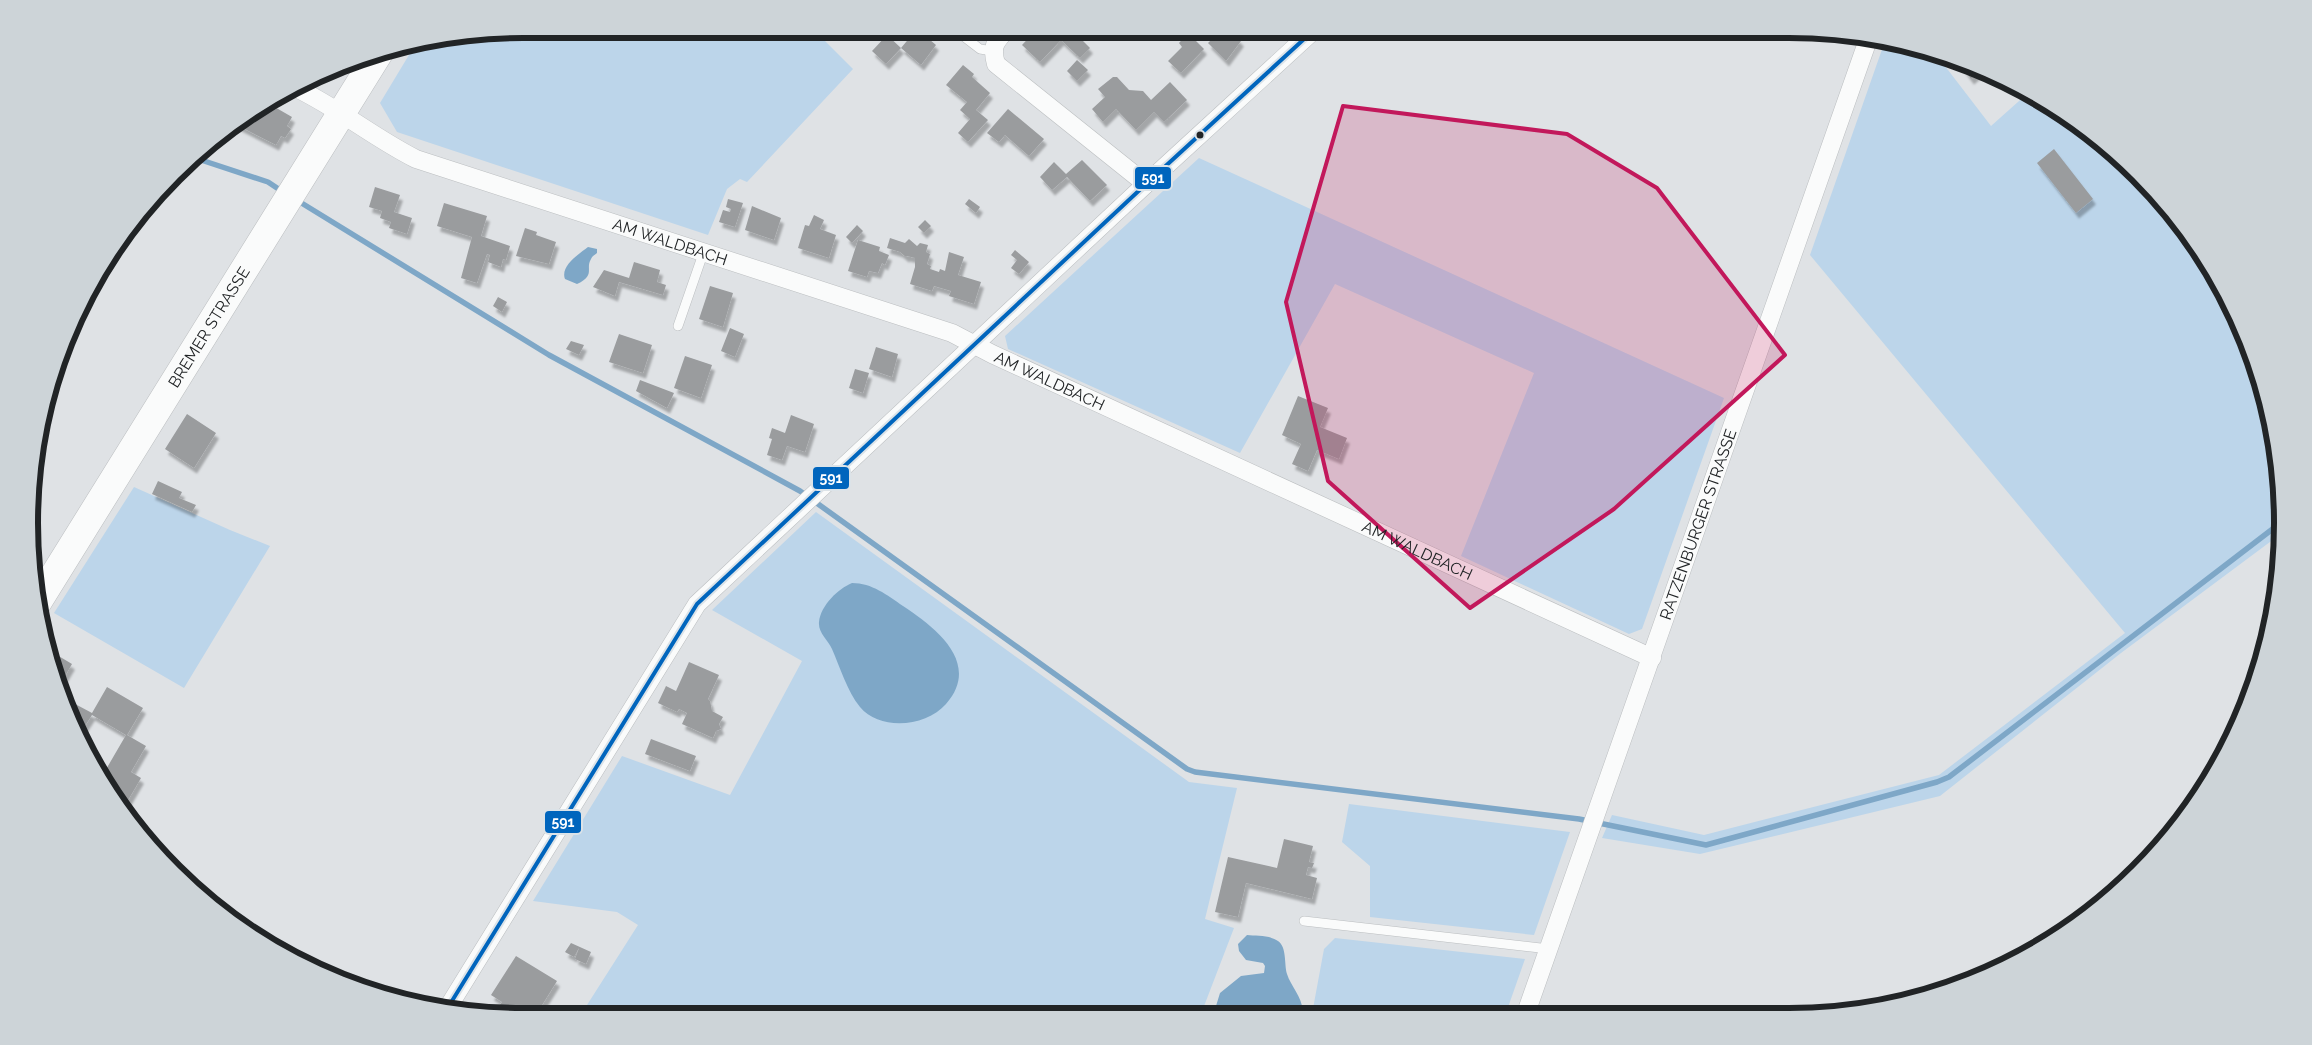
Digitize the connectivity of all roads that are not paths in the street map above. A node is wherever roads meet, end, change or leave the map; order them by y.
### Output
1 (966, 38) edge
2 (998, 38) edge
3 (1305, 38) edge
4 (1866, 44) edge
5 (993, 51) junction
6 (373, 61) edge
7 (302, 91) edge
8 (342, 113) junction
9 (1146, 184) junction
10 (704, 251) junction
11 (678, 326) dead end
12 (976, 345) junction
13 (43, 593) edge
14 (1652, 658) junction
15 (1304, 921) dead end
16 (1549, 949) junction
17 (451, 1002) edge
18 (1528, 1008) edge

1 - 5 lane
2 - 5 street
3 - 9 street
4 - 14 street, RATZENBURGER STRASSE
5 - 9 street
6 - 8 main road, BREMER STRASSE
7 - 8 street, AM WALDBACH
8 - 10 street, AM WALDBACH
8 - 13 main road, BREMER STRASSE
9 - 12 street
10 - 11 lane
10 - 12 street, AM WALDBACH
12 - 14 street, AM WALDBACH
12 - 17 street
14 - 16 street, RATZENBURGER STRASSE
15 - 16 lane
16 - 18 street, RATZENBURGER STRASSE

